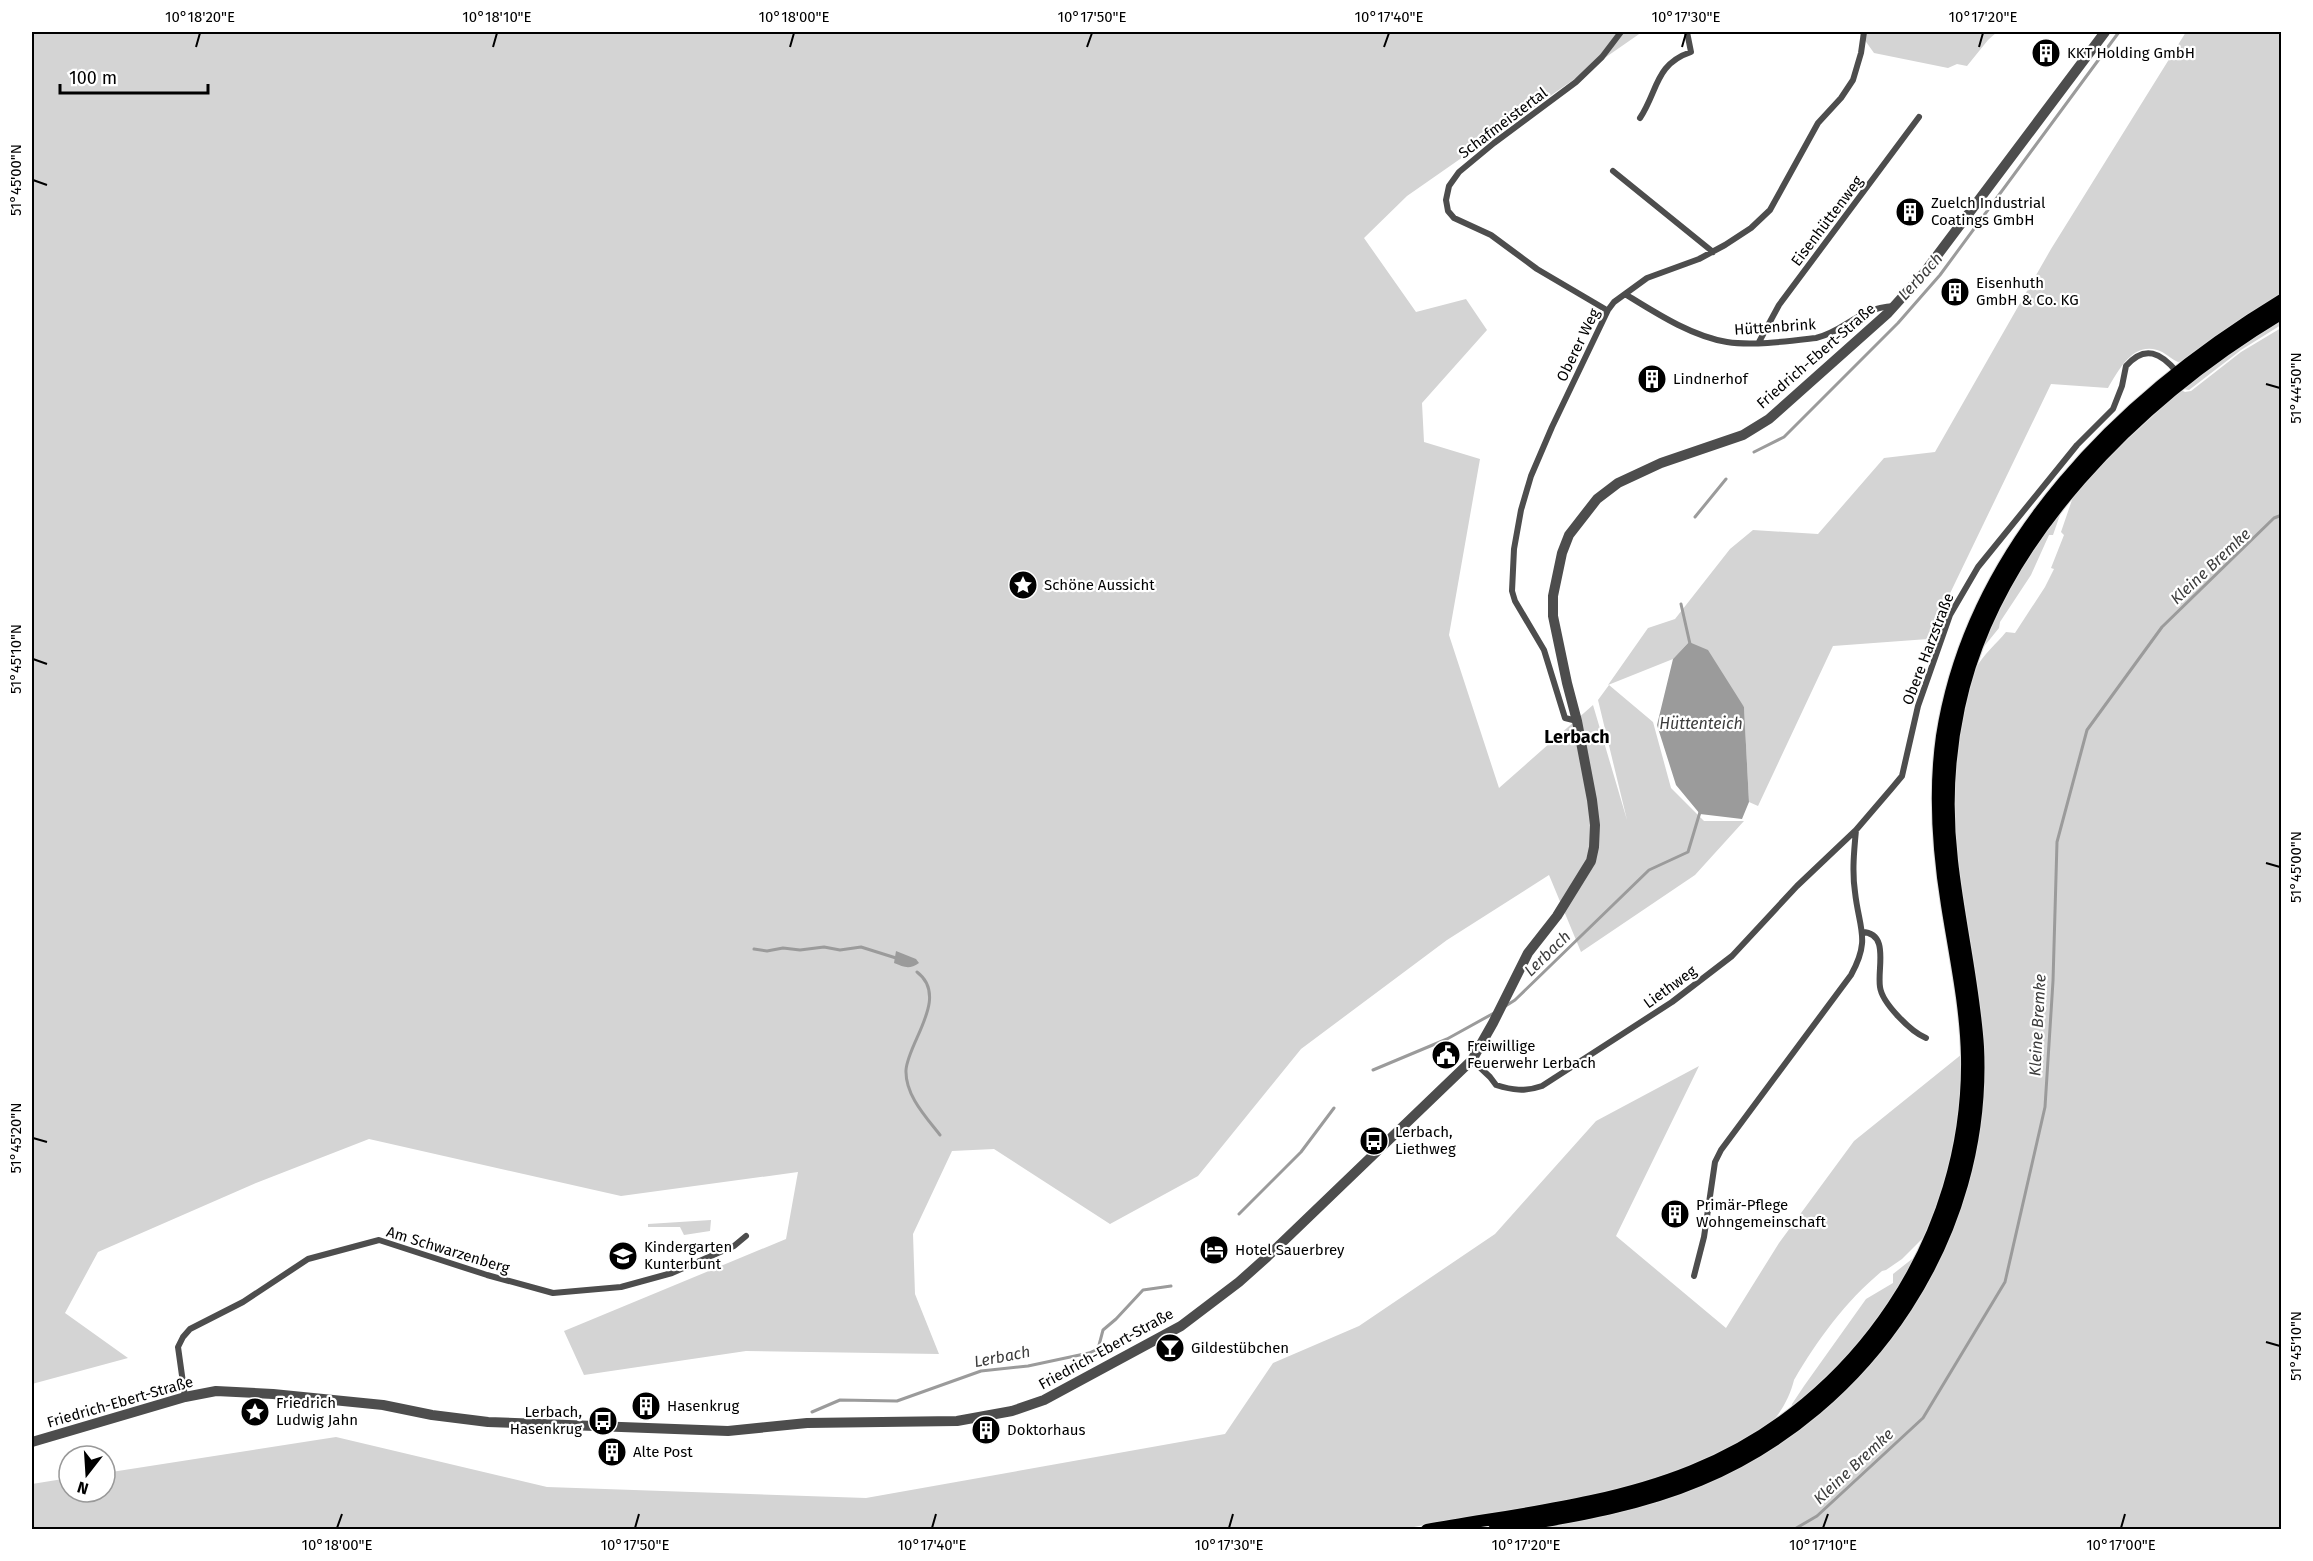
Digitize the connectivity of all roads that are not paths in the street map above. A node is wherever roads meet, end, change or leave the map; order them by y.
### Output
1 (1621, 32) edge
2 (1687, 32) edge
3 (1864, 32) edge
4 (2105, 32) edge
5 (1919, 117) dead end
6 (1640, 118) dead end
7 (1613, 171) dead end
8 (1713, 252) junction
9 (1625, 294) junction
10 (2282, 300) edge
11 (1895, 306) junction
12 (1605, 309) dead end
13 (2282, 313) edge
14 (1759, 342) junction
15 (2177, 372) junction
16 (1577, 721) junction
17 (1856, 830) junction
18 (1862, 932) junction
19 (1926, 1038) dead end
20 (1472, 1060) junction
21 (746, 1236) dead end
22 (1694, 1276) dead end
23 (185, 1397) junction
24 (32, 1442) edge
25 (1427, 1530) edge
26 (1494, 1530) edge

1 - 12 street, Schafmeistertal
2 - 6 street
3 - 8 street, Oberer Weg
4 - 11 street, Friedrich-Ebert-Straße
5 - 14 street, Eisenhüttenweg
7 - 8 street
8 - 9 street, Oberer Weg
9 - 14 street, Hüttenbrink
9 - 16 street, Oberer Weg
10 - 15 main road
11 - 14 street, Hüttenbrink
11 - 16 street, Friedrich-Ebert-Straße
13 - 26 main road
15 - 17 street, Obere Harzstraße
15 - 25 main road
16 - 20 street, Friedrich-Ebert-Straße
17 - 18 street
17 - 20 street, Liethweg
18 - 19 street
18 - 22 street
20 - 23 street, Friedrich-Ebert-Straße
21 - 23 street, Am Schwarzenberg
23 - 24 street, Friedrich-Ebert-Straße

